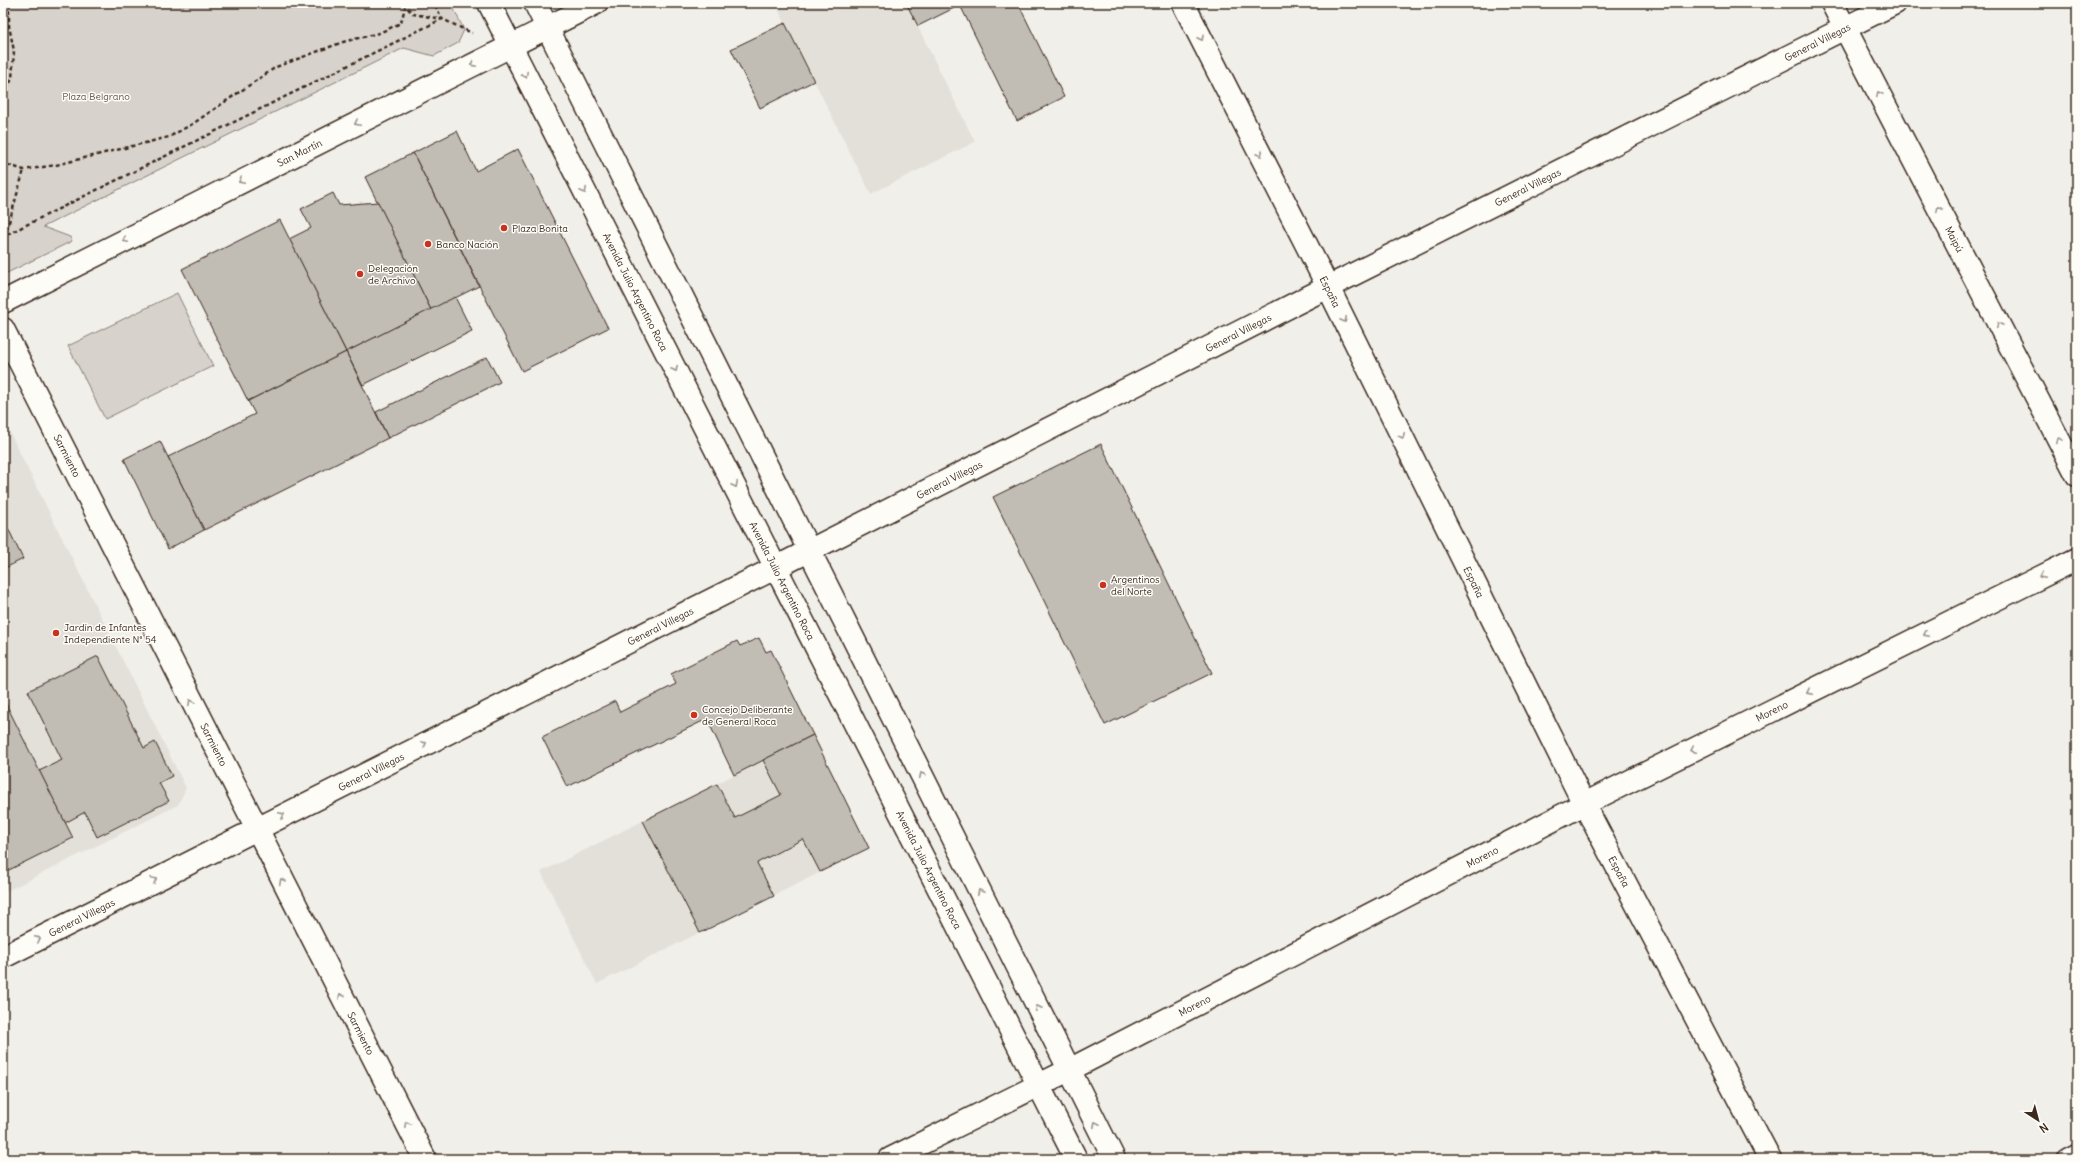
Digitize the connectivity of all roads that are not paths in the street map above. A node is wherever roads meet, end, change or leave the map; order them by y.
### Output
1 (489, 3) edge
2 (535, 3) edge
3 (596, 3) edge
4 (1183, 3) edge
5 (1832, 3) edge
6 (1895, 3) edge
7 (548, 28) junction
8 (1845, 28) junction
9 (510, 46) junction
10 (1328, 287) junction
11 (3, 302) edge
12 (3, 329) edge
13 (2077, 475) edge
14 (810, 550) junction
15 (2077, 559) edge
16 (776, 567) junction
17 (1584, 804) junction
18 (255, 829) junction
19 (3, 956) edge
20 (1069, 1070) junction
21 (1038, 1085) junction
22 (2077, 1155) edge
23 (425, 1159) edge
24 (890, 1159) edge
25 (1076, 1159) edge
26 (1114, 1159) edge
27 (1770, 1159) edge
28 (2069, 1159) edge

1 - 9 street, Avenida Julio Argentino Roca
2 - 7 street
3 - 7 street, San Martín
4 -> 10 street, España
5 - 8 street, Maipú
6 - 8 street, General Villegas
7 - 9 street, San Martín
7 - 14 street
8 - 10 street, General Villegas
13 -> 8 street, Maipú
9 -> 11 street, San Martín
9 -> 16 street, Avenida Julio Argentino Roca
10 - 14 street, General Villegas
10 -> 17 street, España
18 -> 12 street, Sarmiento
14 - 16 street, General Villegas
20 -> 14 street
15 -> 17 street, Moreno
18 -> 16 street, General Villegas
16 - 21 street, Avenida Julio Argentino Roca
17 - 20 street, Moreno
17 - 27 street, España
19 -> 18 street, General Villegas
23 -> 18 street, Sarmiento
20 - 21 street, Moreno
26 -> 20 street
21 - 24 street, Moreno
21 - 25 street, Avenida Julio Argentino Roca
22 - 28 street

